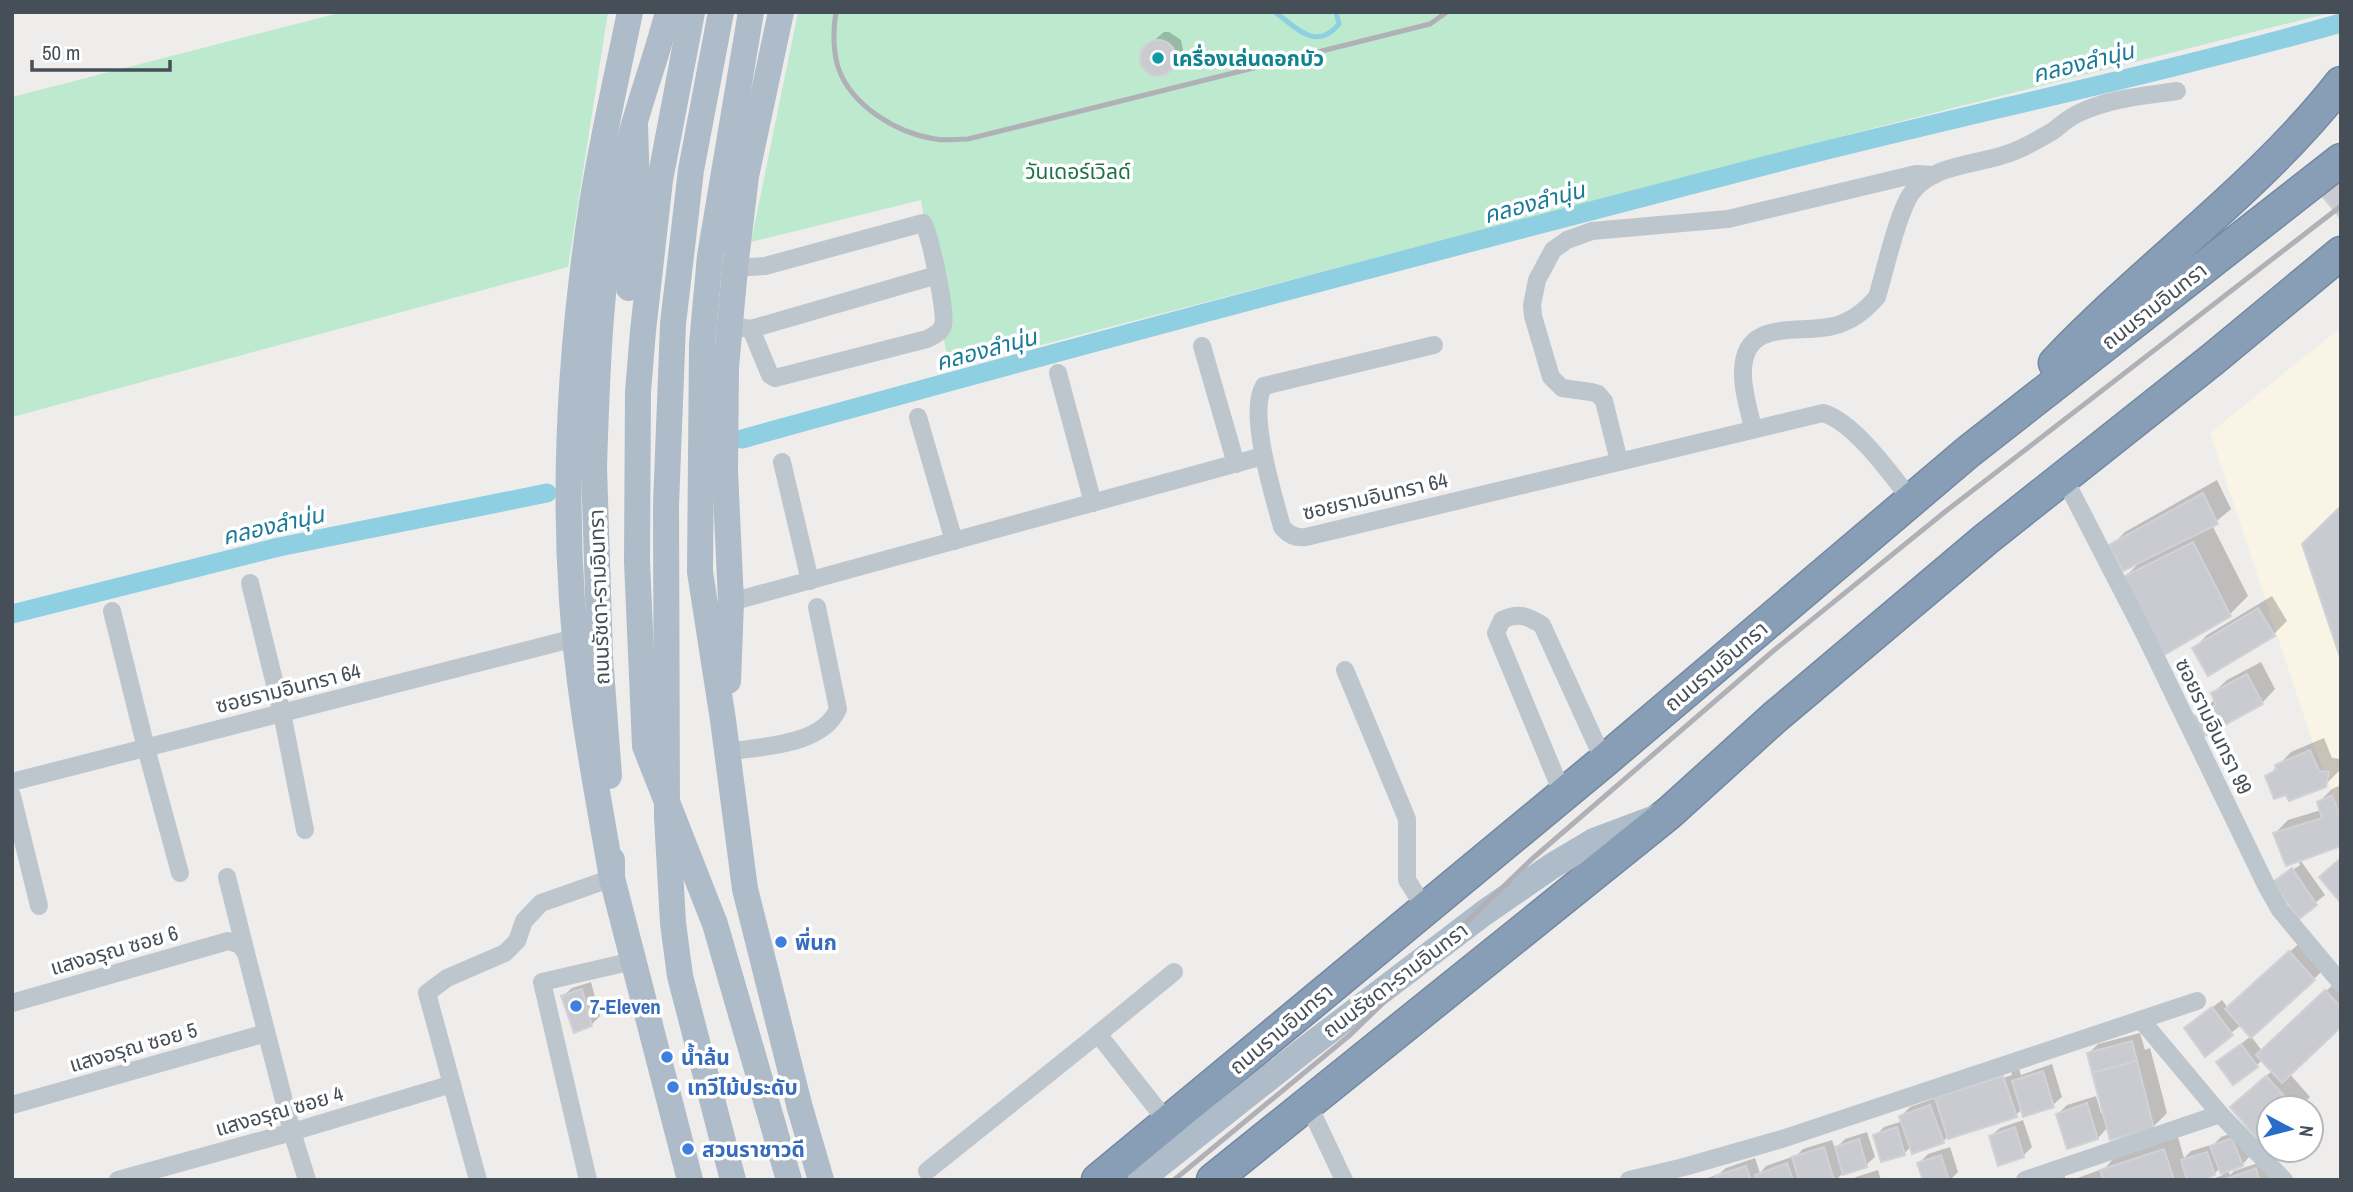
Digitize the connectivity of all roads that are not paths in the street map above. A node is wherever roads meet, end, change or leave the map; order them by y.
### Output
1 (631, 12) edge
2 (668, 12) edge
3 (692, 12) edge
4 (721, 12) edge
5 (751, 12) edge
6 (781, 12) edge
7 (2341, 83) edge
8 (2177, 91) dead end
9 (2341, 149) edge
10 (2341, 160) edge
11 (1934, 174) junction
12 (2304, 189) junction
13 (2341, 253) edge
14 (735, 268) junction
15 (936, 275) junction
16 (741, 327) junction
17 (1434, 345) dead end
18 (1202, 346) dead end
19 (1058, 373) dead end
20 (918, 417) dead end
21 (1753, 428) junction
22 (1968, 452) junction
23 (1263, 456) junction
24 (1619, 461) junction
25 (782, 462) dead end
26 (1236, 464) junction
27 (2063, 476) junction
28 (1911, 500) junction
29 (1093, 503) junction
30 (954, 541) junction
31 (810, 581) junction
32 (250, 583) dead end
33 (731, 603) junction
34 (817, 607) dead end
35 (113, 611) dead end
36 (575, 638) junction
37 (1345, 670) dead end
38 (282, 713) junction
39 (723, 720) junction
40 (645, 746) junction
41 (146, 748) junction
42 (727, 752) junction
43 (1604, 761) junction
44 (12, 782) edge
45 (1563, 795) junction
46 (12, 796) edge
47 (1669, 813) junction
48 (305, 830) dead end
49 (180, 873) dead end
50 (227, 877) dead end
51 (612, 877) junction
52 (39, 906) dead end
53 (1426, 910) junction
54 (246, 953) junction
55 (633, 961) junction
56 (1174, 972) dead end
57 (2341, 983) edge
58 (2197, 1001) dead end
59 (12, 1003) edge
60 (2142, 1021) junction
61 (266, 1033) junction
62 (1098, 1034) junction
63 (452, 1084) junction
64 (1308, 1104) junction
65 (12, 1105) edge
66 (2220, 1114) junction
67 (1168, 1123) junction
68 (292, 1132) junction
69 (927, 1171) dead end
70 (118, 1180) edge
71 (307, 1180) edge
72 (478, 1180) edge
73 (588, 1180) edge
74 (690, 1180) edge
75 (733, 1180) edge
76 (789, 1180) edge
77 (821, 1180) edge
78 (1098, 1180) edge
79 (1140, 1180) edge
80 (1213, 1180) edge
81 (1344, 1180) edge
82 (1629, 1180) edge
83 (2025, 1180) edge
84 (2284, 1180) edge

1 - 36 main road
1 - 40 main road
2 - 51 main road, ถนนรัชดา-รามอินทรา, bridge
3 - 40 main road, ถนนรัชดา-รามอินทรา
4 - 75 main road, bridge
5 - 39 main road
6 - 14 main road
7 - 22 highway
8 - 11 street
9 - 12 highway
10 - 12 highway, ถนนรามอินทรา
11 - 21 street
11 - 24 street
12 - 22 highway, ถนนรามอินทรา
13 - 27 highway
14 - 15 street
14 - 16 main road
15 - 16 street
15 - 16 street
16 - 33 main road
17 - 23 street, ซอยรามอินทรา 64
18 - 26 street
19 - 29 street
20 - 30 street
21 - 24 street, ซอยรามอินทรา 64
21 - 28 street, ซอยรามอินทรา 64
22 - 28 highway, ถนนรามอินทรา
23 - 24 street, ซอยรามอินทรา 64
23 - 26 street
25 - 31 street
26 - 29 street
27 - 47 highway
27 - 57 street, ซอยรามอินทรา 99
28 - 43 highway, ถนนรามอินทรา
29 - 30 street
30 - 31 street
31 - 33 street
32 - 38 street
33 - 39 main road
34 - 42 street
35 - 41 street
36 - 38 street, ซอยรามอินทรา 64
36 - 51 main road
37 - 53 street
38 - 41 street, ซอยรามอินทรา 64
38 - 48 street
39 - 42 main road
40 - 76 main road, ถนนรัชดา-รามอินทรา
41 - 44 street, ซอยรามอินทรา 64
41 - 49 street
42 - 77 main road
43 - 45 highway, ถนนรามอินทรา
43 - 45 street
45 - 53 highway, ถนนรามอินทรา
46 - 52 street
47 - 64 highway
47 - 79 main road, ถนนรัชดา-รามอินทรา
50 - 54 street
51 - 55 main road, ถนนรัชดา-รามอินทรา
51 - 63 street
53 - 67 highway, ถนนรามอินทรา
54 - 59 street, แสงอรุณ ซอย 6
54 - 61 street
55 - 73 street
55 - 74 main road, ถนนรัชดา-รามอินทรา
56 - 62 street
58 - 60 street
60 - 66 street
60 - 82 street
61 - 65 street, แสงอรุณ ซอย 5
61 - 68 street
62 - 67 street
62 - 69 street
63 - 68 street, แสงอรุณ ซอย 4
63 - 72 street
64 - 80 highway
64 - 81 street
66 - 83 street
66 - 84 street
67 - 78 highway, ถนนรามอินทรา
68 - 70 street, แสงอรุณ ซอย 4
68 - 71 street

